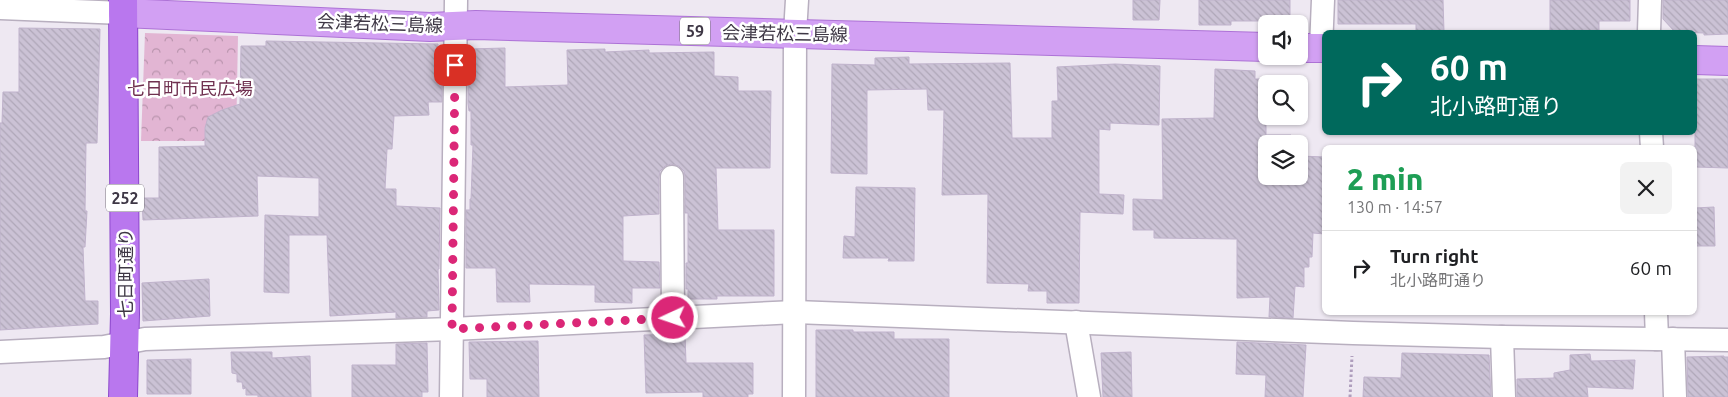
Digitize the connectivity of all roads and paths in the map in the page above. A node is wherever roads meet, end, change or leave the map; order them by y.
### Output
1 (797, 0) edge
2 (1323, 0) edge
3 (1650, 0) edge
4 (123, 6) edge
5 (0, 8) edge
6 (455, 13) edge
7 (1649, 30) edge
8 (795, 33) junction
9 (1258, 47) edge
10 (1315, 48) edge
11 (1697, 60) edge
12 (1728, 61) edge
13 (672, 177) dead end
14 (795, 312) junction
15 (1657, 315) edge
16 (673, 318) junction
17 (1076, 322) junction
18 (452, 329) junction
19 (1353, 333) junction
20 (1502, 337) junction
21 (1665, 339) junction
22 (1728, 340) edge
23 (124, 343) junction
24 (0, 352) edge
25 (123, 397) edge
26 (451, 397) edge
27 (794, 397) edge
28 (1089, 397) edge
29 (1350, 397) edge
30 (1504, 397) edge
31 (1675, 397) edge

1 - 8 street
2 - 10 street
3 - 7 street
4 - 5 street
4 - 6 main road, 会津若松三島線 / 59
4 - 23 highway, 七日町通り / 252
6 - 8 main road, 会津若松三島線 / 59
6 - 18 street
8 - 9 main road, 会津若松三島線 / 59
8 - 14 street
11 - 12 main road
13 - 16 street
14 - 16 street
14 - 17 street
14 - 27 street
15 - 21 street
16 - 18 street
17 - 19 street
17 - 28 street
18 - 23 street
18 - 26 street
19 - 20 street
19 - 29 path
20 - 21 street
20 - 30 street
21 - 22 street
21 - 31 street
23 - 24 street
23 - 25 highway, 七日町通り / 252

